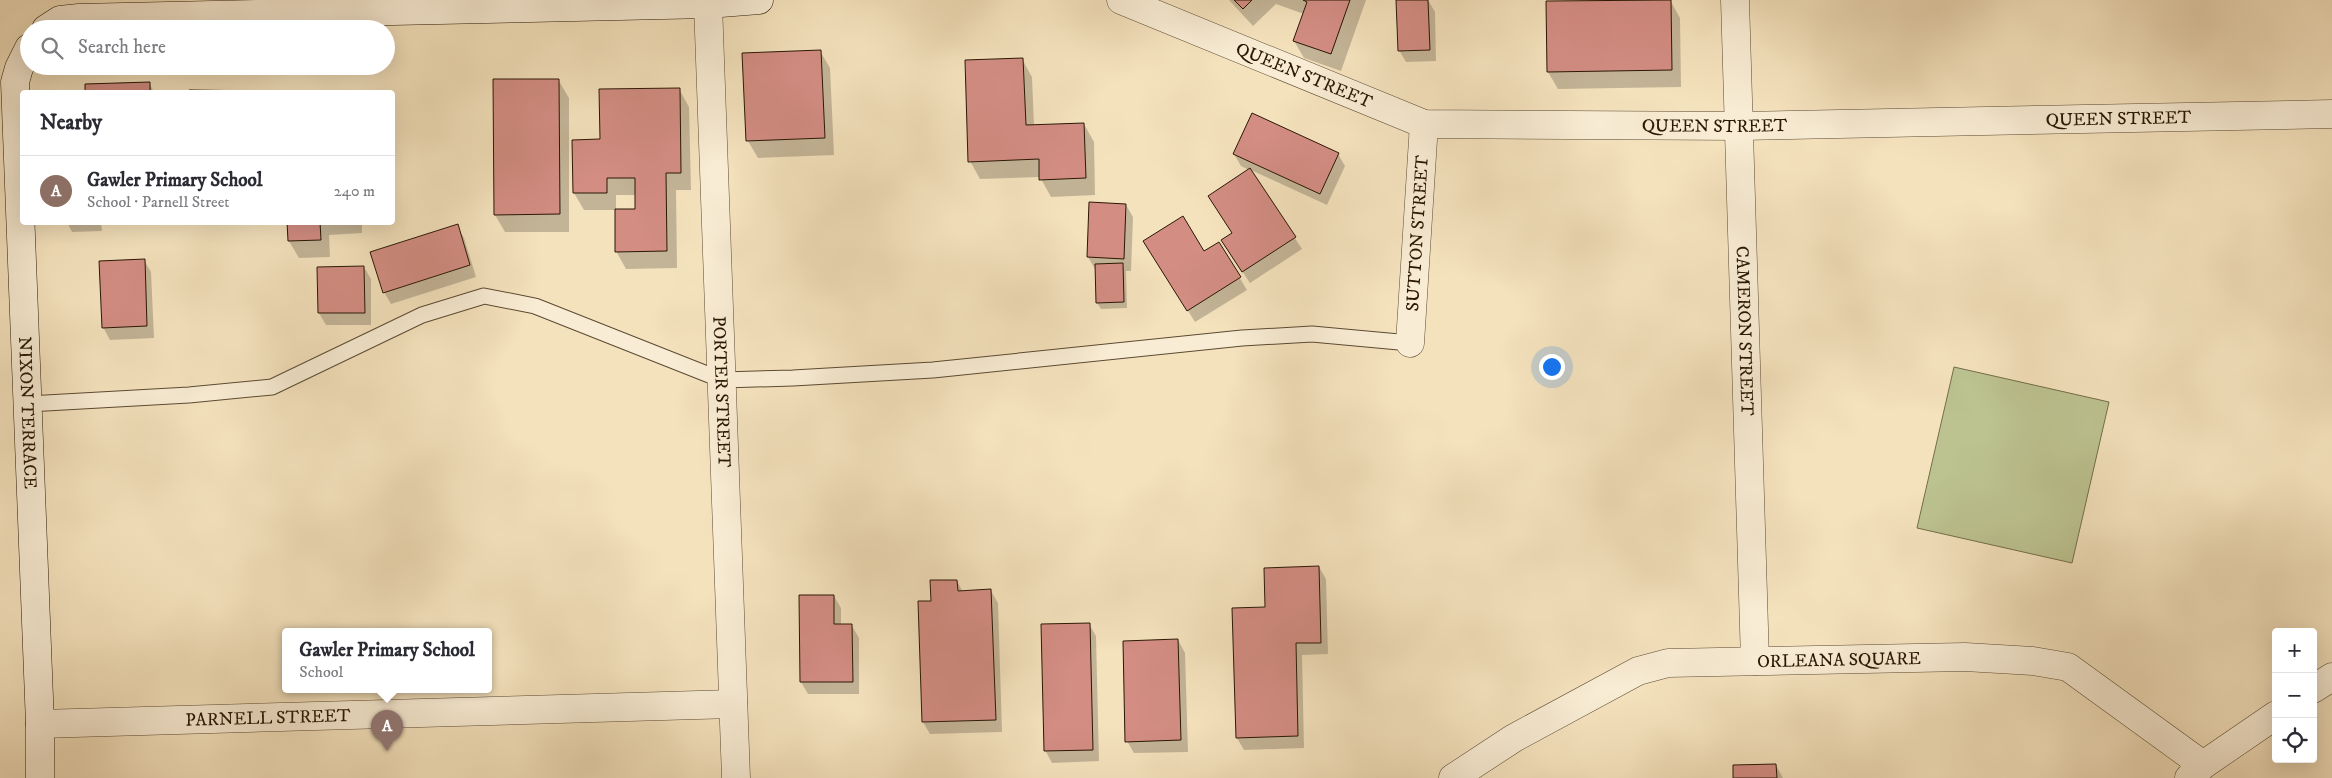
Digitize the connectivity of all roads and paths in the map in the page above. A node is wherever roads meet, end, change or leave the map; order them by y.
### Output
1 (759, 0) edge
2 (1121, 0) edge
3 (1735, 0) edge
4 (708, 4) junction
5 (60, 20) edge
6 (20, 66) edge
7 (2332, 114) edge
8 (1424, 124) junction
9 (1740, 126) junction
10 (20, 206) edge
11 (21, 225) edge
12 (1410, 343) joint
13 (722, 380) junction
14 (28, 404) junction
15 (1755, 662) junction
16 (2332, 676) edge
17 (2317, 686) edge
18 (734, 704) junction
19 (2272, 718) edge
20 (40, 724) junction
21 (2196, 772) edge
22 (40, 778) edge
23 (736, 778) edge
24 (1453, 778) edge

1 - 4 street
2 - 8 street, QUEEN STREET
3 - 9 street, CAMERON STREET
4 - 5 street
4 - 13 street, PORTER STREET
6 - 10 street, NIXON TERRACE
7 - 9 street, QUEEN STREET
8 - 9 street, QUEEN STREET
8 - 12 street, SUTTON STREET
9 - 15 street, CAMERON STREET
11 - 14 street, NIXON TERRACE
12 - 13 lane
13 - 14 lane
13 - 18 street, PORTER STREET
14 - 20 street, NIXON TERRACE
15 - 21 street, ORLEANA SQUARE
15 - 24 street, ORLEANA SQUARE
16 - 17 street
18 - 20 street, PARNELL STREET
18 - 23 street, PORTER STREET
19 - 21 street
20 - 22 street, NIXON TERRACE

